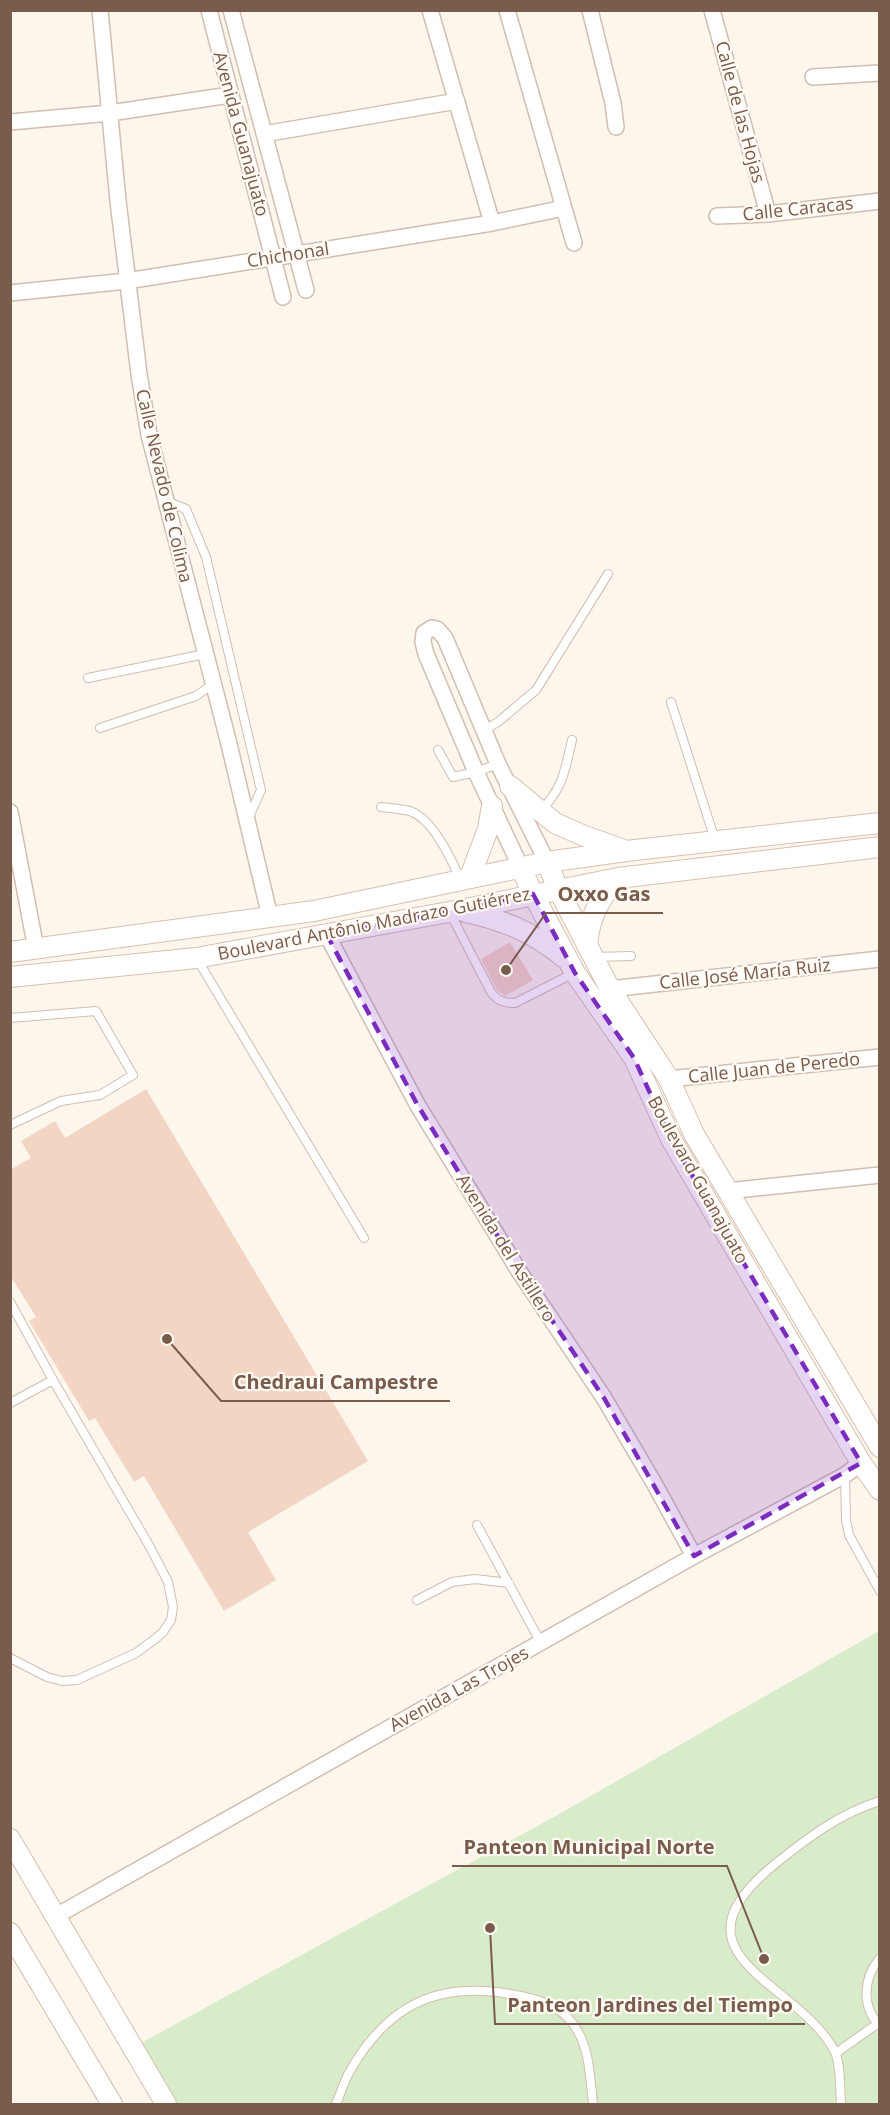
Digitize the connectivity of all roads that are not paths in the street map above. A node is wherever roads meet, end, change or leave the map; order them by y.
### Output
1 (100, 10) edge
2 (429, 10) edge
3 (507, 10) edge
4 (590, 10) edge
5 (712, 10) edge
6 (232, 11) edge
7 (209, 13) edge
8 (879, 73) edge
9 (813, 77) dead end
10 (230, 95) junction
11 (457, 101) junction
12 (110, 112) junction
13 (10, 122) edge
14 (616, 127) dead end
15 (264, 134) junction
16 (879, 201) edge
17 (564, 208) junction
18 (768, 214) junction
19 (717, 216) dead end
20 (492, 223) junction
21 (574, 243) dead end
22 (297, 254) junction
23 (274, 257) junction
24 (127, 281) junction
25 (306, 290) dead end
26 (10, 293) edge
27 (283, 297) dead end
28 (165, 501) junction
29 (608, 574) dead end
30 (205, 654) junction
31 (88, 678) dead end
32 (213, 684) junction
33 (671, 702) dead end
34 (100, 728) dead end
35 (484, 730) junction
36 (572, 740) dead end
37 (438, 750) dead end
38 (498, 764) junction
39 (476, 772) junction
40 (510, 786) junction
41 (492, 806) junction
42 (381, 807) dead end
43 (10, 812) edge
44 (539, 812) junction
45 (247, 820) junction
46 (879, 823) edge
47 (716, 841) junction
48 (879, 847) edge
49 (626, 851) junction
50 (547, 862) junction
51 (521, 868) junction
52 (465, 878) junction
53 (618, 878) junction
54 (558, 889) junction
55 (533, 894) junction
56 (455, 911) junction
57 (270, 917) junction
58 (327, 935) junction
59 (36, 950) junction
60 (590, 951) junction
61 (10, 952) edge
62 (631, 956) dead end
63 (196, 958) junction
64 (879, 959) edge
65 (573, 968) junction
66 (10, 977) edge
67 (609, 989) junction
68 (10, 1018) edge
69 (879, 1057) edge
70 (669, 1079) junction
71 (10, 1125) edge
72 (879, 1175) edge
73 (727, 1191) junction
74 (364, 1238) dead end
75 (10, 1302) edge
76 (53, 1380) junction
77 (10, 1403) edge
78 (879, 1447) edge
79 (861, 1463) junction
80 (845, 1475) junction
81 (879, 1490) edge
82 (477, 1525) dead end
83 (694, 1556) junction
84 (509, 1583) junction
85 (879, 1591) edge
86 (417, 1600) dead end
87 (541, 1643) junction
88 (10, 1658) edge
89 (879, 1801) edge
90 (10, 1839) edge
91 (56, 1916) junction
92 (10, 1933) edge
93 (879, 1958) edge
94 (878, 2025) edge
95 (836, 2053) junction
96 (112, 2104) edge
97 (166, 2104) edge
98 (336, 2104) edge
99 (593, 2104) edge
100 (841, 2104) edge

1 - 12 street, Calle Nevado de Colima
2 - 11 street
3 - 17 street
4 - 14 street
5 - 18 street, Calle de las Hojas
6 - 7 street
6 - 15 street, Avenida Guanajuato
7 - 10 street, Avenida Guanajuato
8 - 9 street
10 - 12 street
10 - 23 street, Avenida Guanajuato
11 - 15 street
11 - 20 street
12 - 13 street
12 - 24 street, Calle Nevado de Colima
15 - 22 street, Avenida Guanajuato
16 - 18 street, Calle Caracas
17 - 20 street, Chichonal
17 - 21 street
18 - 19 street, Calle Caracas
20 - 22 street, Chichonal
22 - 23 street, Chichonal
22 - 25 street, Avenida Guanajuato
23 - 24 street, Chichonal
23 - 27 street, Avenida Guanajuato
24 - 26 street, Chichonal
24 - 28 street, Calle Nevado de Colima
28 - 30 street, Calle Nevado de Colima
28 - 45 lane
29 - 35 lane
30 - 31 lane
30 - 32 street, Calle Nevado de Colima
32 - 34 lane
32 - 45 street, Calle Nevado de Colima
33 - 47 lane
35 - 38 street
35 - 39 street
36 - 44 lane
37 - 39 lane
38 - 39 lane
38 - 40 street
39 - 41 street
40 - 44 street
40 - 50 street
41 - 51 street
41 - 52 street
42 - 52 lane
43 - 59 street
44 - 49 street
45 - 57 street, Calle Nevado de Colima
46 - 47 street, Boulevard Antônio Madrazo Gutiérrez
47 - 49 street, Boulevard Antônio Madrazo Gutiérrez
48 - 53 street, Boulevard Antônio Madrazo Gutiérrez
49 - 50 street, Boulevard Antônio Madrazo Gutiérrez
50 - 51 street, Boulevard Antônio Madrazo Gutiérrez
50 - 54 street, Boulevard Guanajuato
51 - 52 street, Boulevard Antônio Madrazo Gutiérrez
51 - 55 street, Boulevard Guanajuato
52 - 57 street, Boulevard Antônio Madrazo Gutiérrez
53 - 54 street, Boulevard Antônio Madrazo Gutiérrez
53 - 60 street
54 - 55 street, Boulevard Antônio Madrazo Gutiérrez
54 - 60 street, Boulevard Guanajuato
55 - 56 street, Boulevard Antônio Madrazo Gutiérrez
55 - 65 street, Boulevard Guanajuato
56 - 58 street, Boulevard Antônio Madrazo Gutiérrez
56 - 65 street
56 - 65 lane
57 - 59 street, Boulevard Antônio Madrazo Gutiérrez
58 - 63 street, Boulevard Antônio Madrazo Gutiérrez
58 - 83 street, Avenida del Astillero
59 - 61 street, Boulevard Antônio Madrazo Gutiérrez
60 - 62 lane
60 - 67 street, Boulevard Guanajuato
63 - 66 street, Boulevard Antônio Madrazo Gutiérrez
63 - 74 lane
64 - 67 street, Calle José María Ruiz
65 - 79 street, Boulevard Guanajuato
67 - 70 street, Boulevard Guanajuato
68 - 71 lane
69 - 70 street, Calle Juan de Peredo
70 - 73 street, Boulevard Guanajuato
72 - 73 street
73 - 78 street, Boulevard Guanajuato
75 - 76 lane
76 - 77 lane
76 - 88 lane
79 - 80 street, Avenida Las Trojes
79 - 81 street, Boulevard Guanajuato
80 - 83 street, Avenida Las Trojes
80 - 85 lane
82 - 84 lane
83 - 87 street, Avenida Las Trojes
84 - 86 lane
84 - 87 lane
87 - 91 street, Avenida Las Trojes
89 - 95 lane
90 - 91 street
91 - 97 street
92 - 96 street
93 - 94 lane
94 - 95 lane
95 - 100 lane
98 - 99 lane

